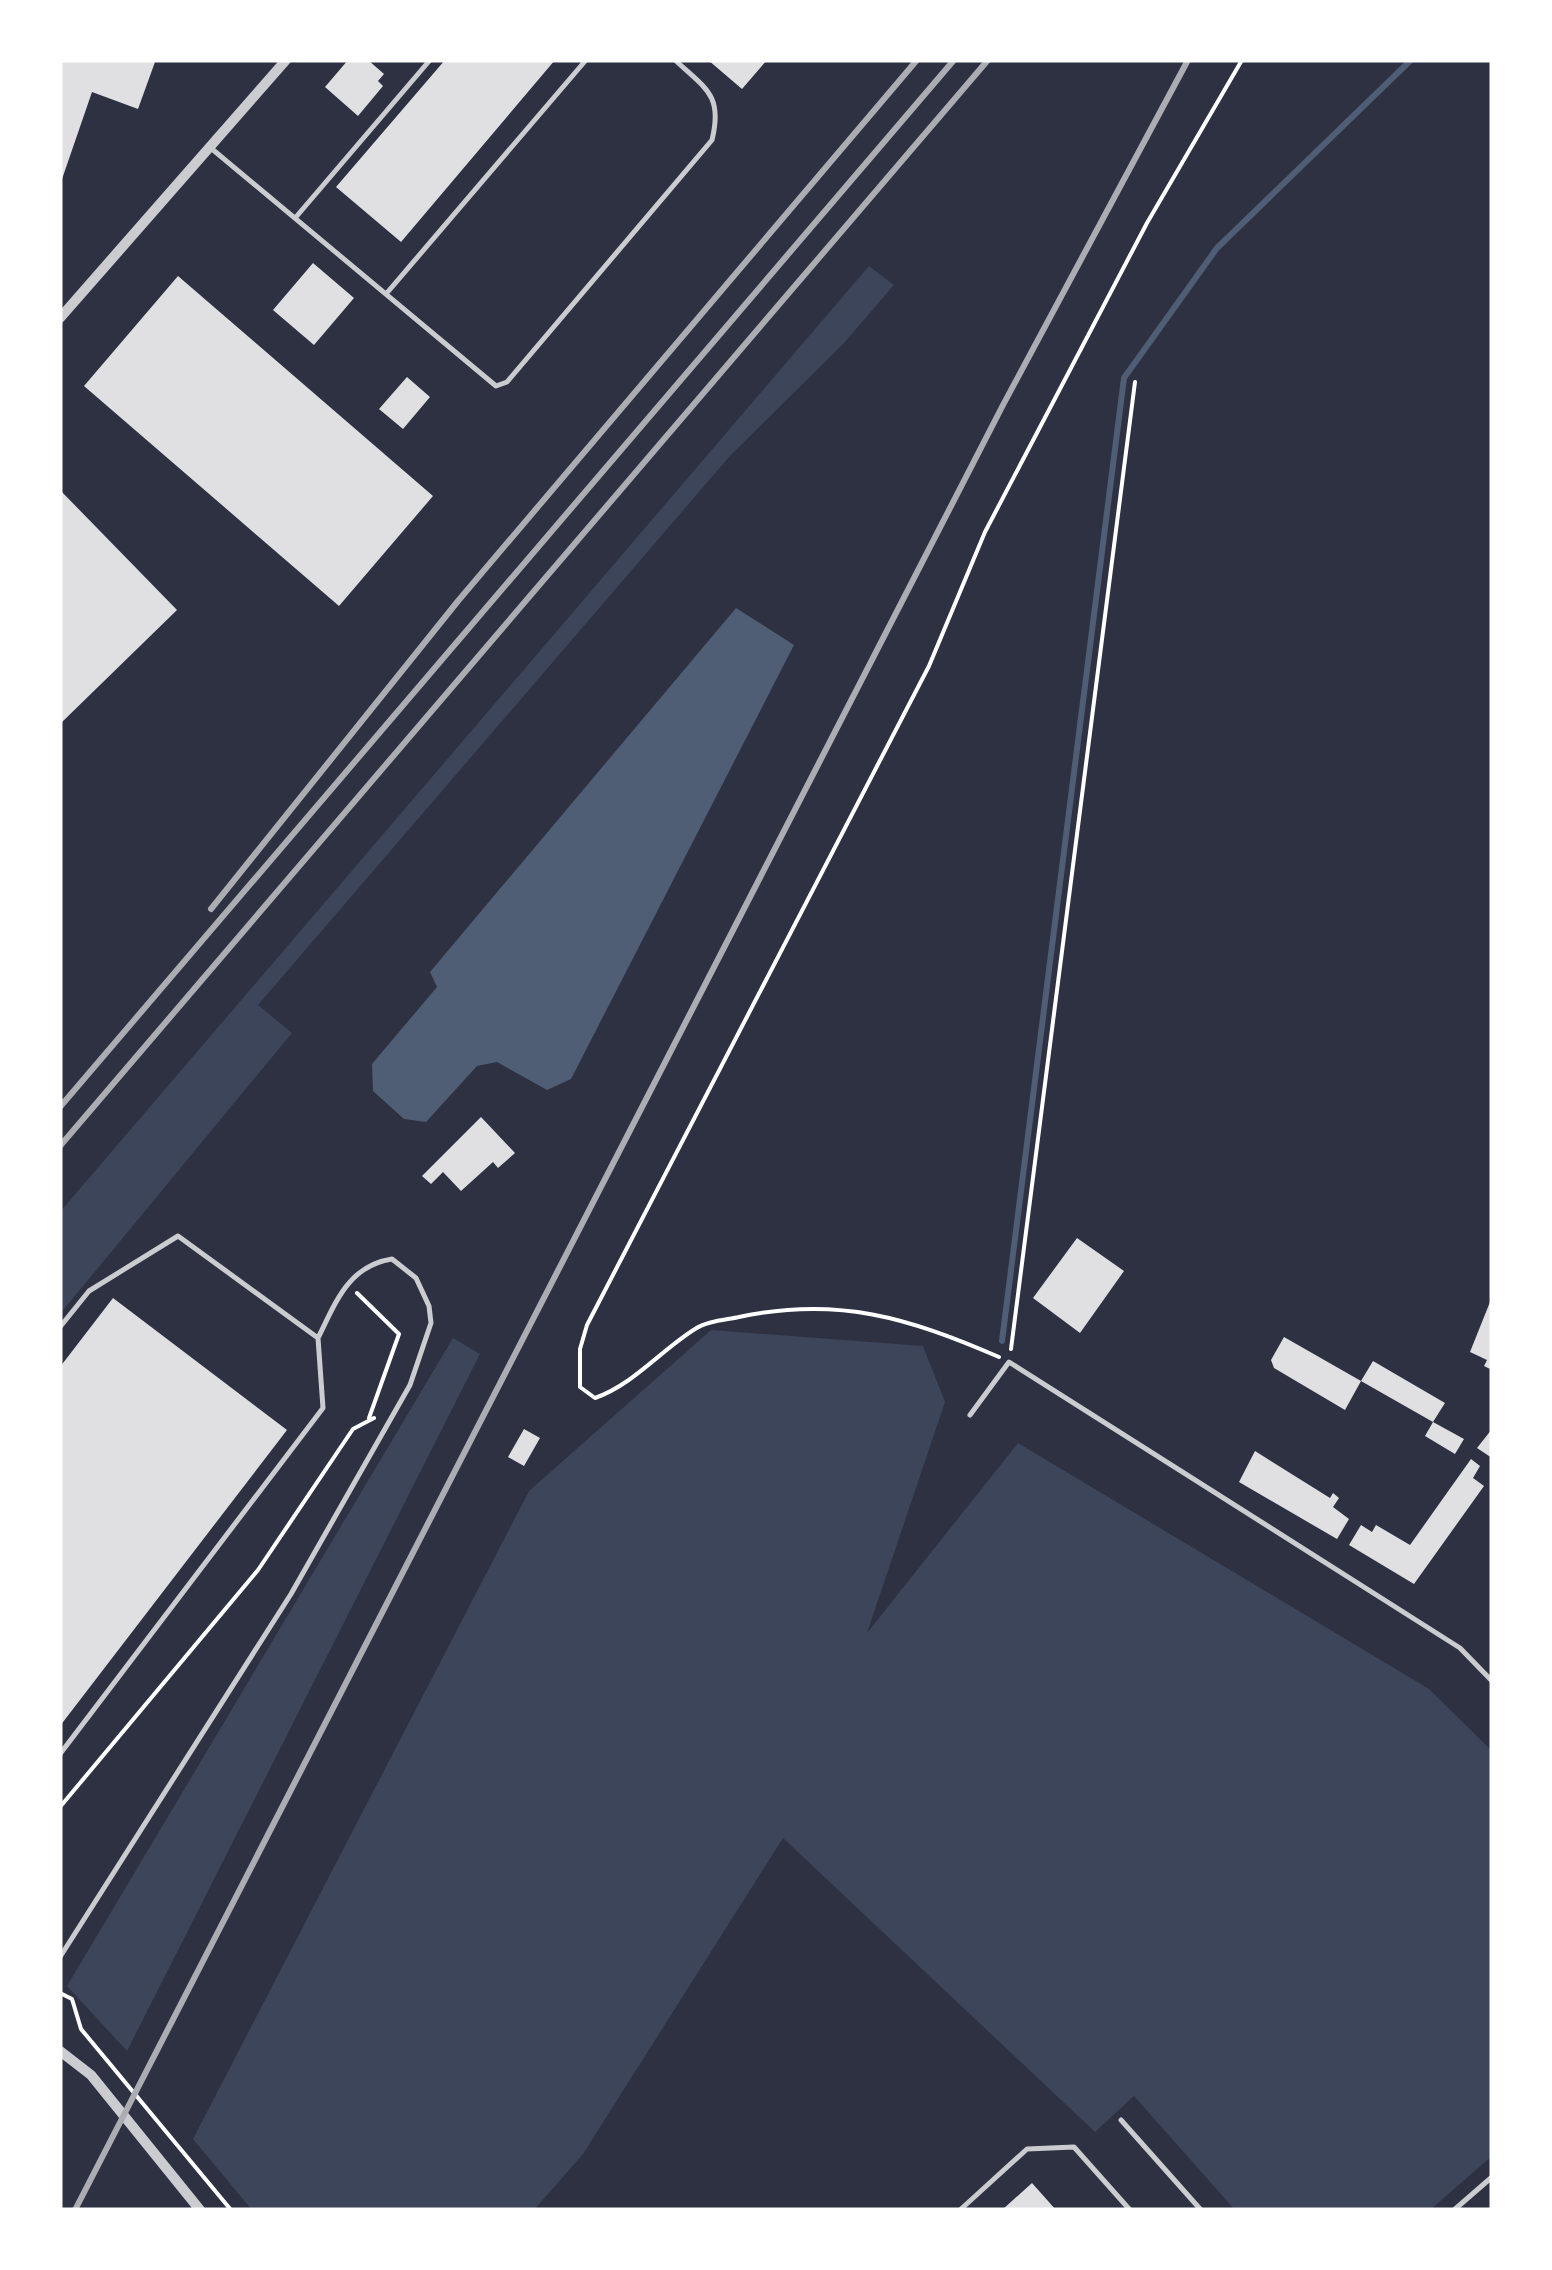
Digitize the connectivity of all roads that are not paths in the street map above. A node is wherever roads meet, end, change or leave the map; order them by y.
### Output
1 (286, 60) edge
2 (430, 60) edge
3 (586, 60) edge
4 (675, 60) edge
5 (212, 148) junction
6 (295, 218) junction
7 (386, 294) junction
8 (60, 318) edge
9 (60, 1327) edge
10 (318, 1338) junction
11 (970, 1415) dead end
12 (1492, 1681) edge
13 (60, 1754) edge
14 (60, 1958) edge
15 (60, 2051) edge
16 (1121, 2120) dead end
17 (1492, 2177) edge
18 (200, 2210) edge
19 (960, 2210) edge
20 (1130, 2210) edge
21 (1200, 2210) edge
22 (1454, 2210) edge

1 - 5 street
2 - 6 lane
3 - 7 lane
4 - 7 lane
5 - 6 lane
5 - 8 street
6 - 7 lane
9 - 10 lane
10 - 13 lane
10 - 14 lane
11 - 12 lane
15 - 18 street
16 - 21 lane
17 - 22 lane
19 - 20 lane

